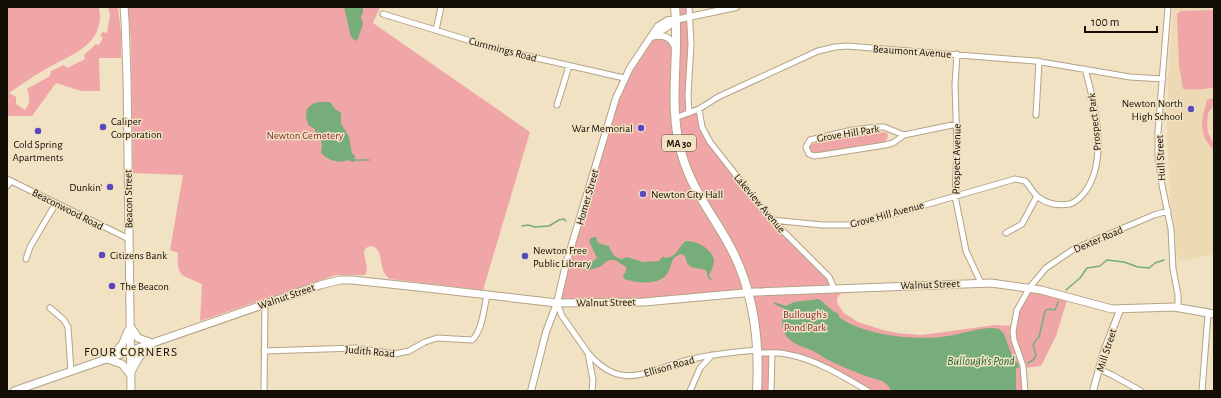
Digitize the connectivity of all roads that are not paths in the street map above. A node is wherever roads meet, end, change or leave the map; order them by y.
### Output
1 (124, 7) edge
2 (441, 7) edge
3 (675, 7) edge
4 (689, 7) edge
5 (736, 7) edge
6 (1168, 7) edge
7 (383, 14) dead end
8 (690, 17) junction
9 (676, 20) junction
10 (436, 30) junction
11 (652, 35) junction
12 (676, 48) junction
13 (957, 54) junction
14 (1039, 61) junction
15 (569, 66) junction
16 (1085, 69) junction
17 (624, 78) junction
18 (1163, 79) junction
19 (557, 105) dead end
20 (699, 109) junction
21 (689, 112) junction
22 (1036, 115) dead end
23 (674, 118) junction
24 (957, 124) junction
25 (904, 135) junction
26 (9, 180) edge
27 (999, 183) joint
28 (7, 186) edge
29 (955, 196) junction
30 (1037, 196) junction
31 (56, 203) junction
32 (1168, 212) junction
33 (772, 220) junction
34 (1006, 233) dead end
35 (129, 239) junction
36 (26, 259) dead end
37 (981, 283) junction
38 (1030, 287) junction
39 (834, 288) junction
40 (749, 292) junction
41 (487, 295) junction
42 (557, 303) junction
43 (265, 304) junction
44 (50, 308) dead end
45 (1178, 308) junction
46 (1120, 310) junction
47 (1211, 314) edge
48 (130, 326) junction
49 (152, 343) junction
50 (130, 350) junction
51 (264, 351) junction
52 (758, 352) junction
53 (588, 353) junction
54 (772, 353) junction
55 (712, 354) junction
56 (107, 359) junction
57 (1099, 369) junction
58 (71, 371) junction
59 (130, 374) junction
60 (14, 391) edge
61 (131, 391) edge
62 (264, 391) edge
63 (531, 391) edge
64 (592, 391) edge
65 (690, 391) edge
66 (757, 391) edge
67 (771, 391) edge
68 (868, 391) edge
69 (1025, 391) edge
70 (1093, 391) edge
71 (1141, 391) edge
72 (1202, 391) edge

1 - 35 main road, Beacon Street
2 - 10 street
3 - 9 main road, MA 30
4 - 8 street
5 - 8 street
6 - 18 street, Hull Street
7 - 10 street, Cummings Road
8 - 9 street
8 - 21 street
9 - 11 street, Homer Street
9 - 12 main road, MA 30
10 - 15 street, Cummings Road
11 - 12 street
11 - 17 street, Homer Street
12 - 23 main road, MA 30
13 - 14 street, Beaumont Avenue
13 - 20 street, Beaumont Avenue
13 - 24 street, Prospect Avenue
14 - 16 street, Beaumont Avenue
14 - 22 street
15 - 17 street, Cummings Road
15 - 19 street
16 - 18 street, Beaumont Avenue
16 - 30 street, Prospect Park
17 - 42 street, Homer Street
18 - 32 street, Hull Street
20 - 21 street, Beaumont Avenue
20 - 33 street, Lakeview Avenue
21 - 23 street, Beaumont Avenue
23 - 40 main road, MA 30
24 - 25 street, Grove Hill Park
24 - 29 street, Prospect Avenue
25 - 25 street, Grove Hill Park
26 - 28 street
26 - 31 street, Beaconwood Road
27 - 29 street, Grove Hill Avenue
27 - 30 street, Prospect Park
29 - 33 street, Grove Hill Avenue
29 - 37 street, Prospect Avenue
30 - 34 street
31 - 35 street, Beaconwood Road
31 - 36 street
32 - 38 street, Dexter Road
32 - 45 street, Hull Street
33 - 39 street, Lakeview Avenue
35 - 48 main road, Beacon Street
37 - 38 main road, Walnut Street
37 - 39 main road, Walnut Street
38 - 46 main road, Walnut Street
38 - 69 street, Dexter Road
39 - 40 main road, Walnut Street
40 - 42 main road, Walnut Street
40 - 52 main road, MA 30
41 - 42 main road, Walnut Street
41 - 43 main road, Walnut Street
41 - 51 street, Judith Road
42 - 53 street
42 - 63 street, Homer Street
43 - 49 main road, Walnut Street
43 - 51 street
44 - 58 street
45 - 46 main road, Walnut Street
45 - 47 main road, Walnut Street
46 - 57 street, Mill Street
47 - 72 street
48 - 49 main road
48 - 50 main road, Beacon Street
48 - 56 main road
49 - 50 main road, Walnut Street
49 - 59 main road
50 - 56 main road, Walnut Street
50 - 59 main road, Beacon Street
51 - 62 street
52 - 54 street, Ellison Road
52 - 55 street, Ellison Road
52 - 66 main road, MA 30
53 - 55 street, Ellison Road
53 - 64 street
54 - 67 street
54 - 68 street, Ellison Road
55 - 65 street
56 - 58 main road, Walnut Street
56 - 59 main road
57 - 70 street, Mill Street
57 - 71 street
58 - 60 main road, Walnut Street
59 - 61 main road, Beacon Street

